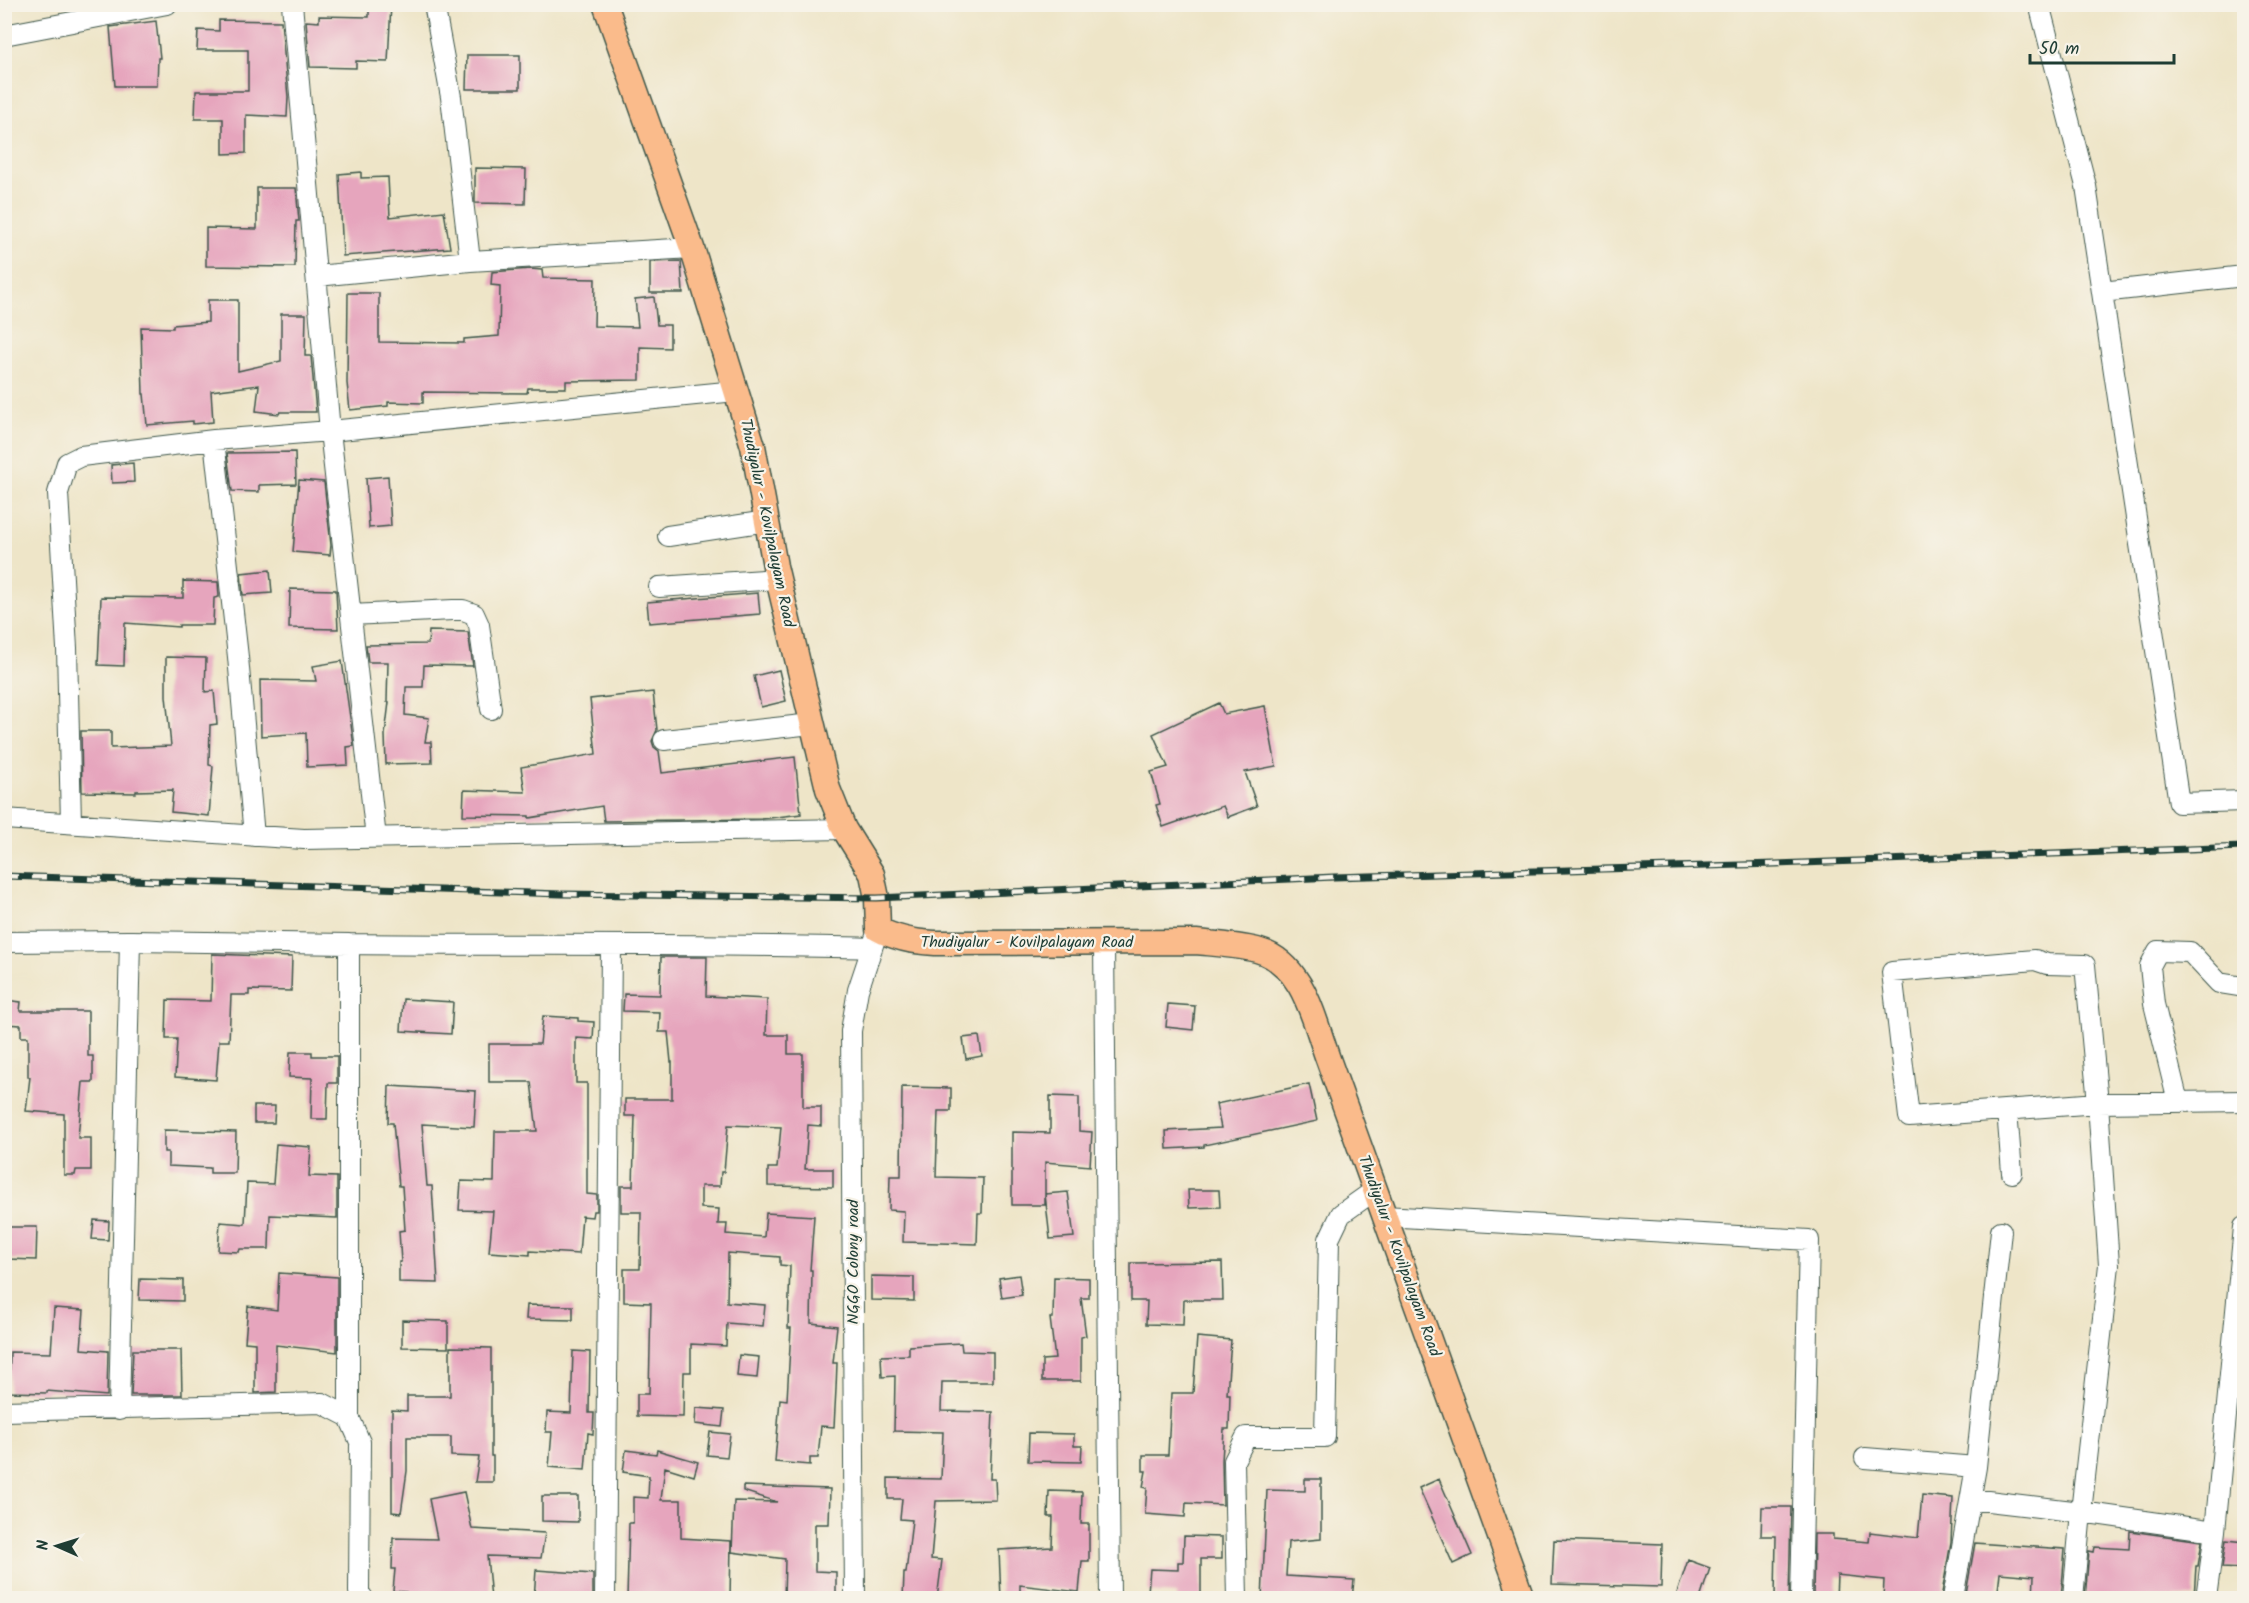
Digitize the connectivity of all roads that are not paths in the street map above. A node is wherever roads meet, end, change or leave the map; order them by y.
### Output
1 (167, 4) edge
2 (292, 4) edge
3 (434, 4) edge
4 (605, 4) edge
5 (2039, 4) edge
6 (4, 35) edge
7 (692, 248) junction
8 (470, 261) junction
9 (316, 276) junction
10 (2244, 276) edge
11 (2102, 292) junction
12 (736, 391) junction
13 (330, 431) junction
14 (214, 440) junction
15 (767, 521) junction
16 (668, 536) dead end
17 (778, 579) junction
18 (659, 587) dead end
19 (351, 615) junction
20 (491, 709) dead end
21 (812, 724) junction
22 (664, 740) dead end
23 (2244, 801) edge
24 (4, 819) edge
25 (71, 823) junction
26 (844, 829) junction
27 (254, 836) junction
28 (376, 838) junction
29 (875, 939) junction
30 (130, 940) junction
31 (4, 942) edge
32 (1104, 943) junction
33 (349, 944) junction
34 (611, 946) junction
35 (2244, 987) edge
36 (2244, 1101) edge
37 (2178, 1102) junction
38 (2098, 1103) junction
39 (2007, 1110) junction
40 (2012, 1173) dead end
41 (1375, 1190) junction
42 (1384, 1216) junction
43 (2244, 1227) edge
44 (2001, 1232) dead end
45 (2237, 1393) edge
46 (119, 1410) junction
47 (4, 1411) edge
48 (349, 1417) junction
49 (1865, 1458) dead end
50 (1976, 1467) junction
51 (1971, 1500) junction
52 (2081, 1512) junction
53 (2215, 1531) junction
54 (360, 1596) edge
55 (605, 1599) edge
56 (855, 1599) edge
57 (1110, 1599) edge
58 (1238, 1599) edge
59 (1522, 1599) edge
60 (1800, 1599) edge
61 (1953, 1599) edge
62 (2073, 1599) edge
63 (2206, 1599) edge

1 - 6 street
2 - 9 street
3 - 8 street
4 - 7 main road, Thudiyalur - Kovilpalayam Road
5 - 11 street
7 - 8 street
7 - 12 main road, Thudiyalur - Kovilpalayam Road
8 - 9 street
9 - 13 street
10 - 11 street
11 - 23 street
12 - 13 street
12 - 15 main road, Thudiyalur - Kovilpalayam Road
13 - 14 street
13 - 19 street
14 - 25 street
14 - 27 street
15 - 16 street
15 - 17 main road, Thudiyalur - Kovilpalayam Road
17 - 18 street
17 - 21 main road, Thudiyalur - Kovilpalayam Road
19 - 20 street
19 - 28 street
21 - 22 street
21 - 26 main road, Thudiyalur - Kovilpalayam Road
24 - 25 street
25 - 27 street
26 - 28 street
26 - 29 main road, Thudiyalur - Kovilpalayam Road
27 - 28 street
29 - 32 main road, Thudiyalur - Kovilpalayam Road
29 - 34 street
29 - 56 street, NGGO Colony road
30 - 31 street
30 - 33 street
30 - 46 street
32 - 41 main road, Thudiyalur - Kovilpalayam Road
32 - 57 street
33 - 34 street
33 - 48 street
34 - 55 street
35 - 37 street
36 - 37 street
37 - 38 street
38 - 39 street
38 - 39 street
38 - 52 street
39 - 40 street
41 - 42 main road, Thudiyalur - Kovilpalayam Road
41 - 58 street
42 - 59 main road, Thudiyalur - Kovilpalayam Road
42 - 60 street
43 - 45 street
44 - 50 street
45 - 53 street
46 - 47 street
46 - 48 street
48 - 54 street
49 - 50 street
50 - 51 street
51 - 52 street
51 - 61 street
52 - 53 street
52 - 62 street
53 - 63 street

